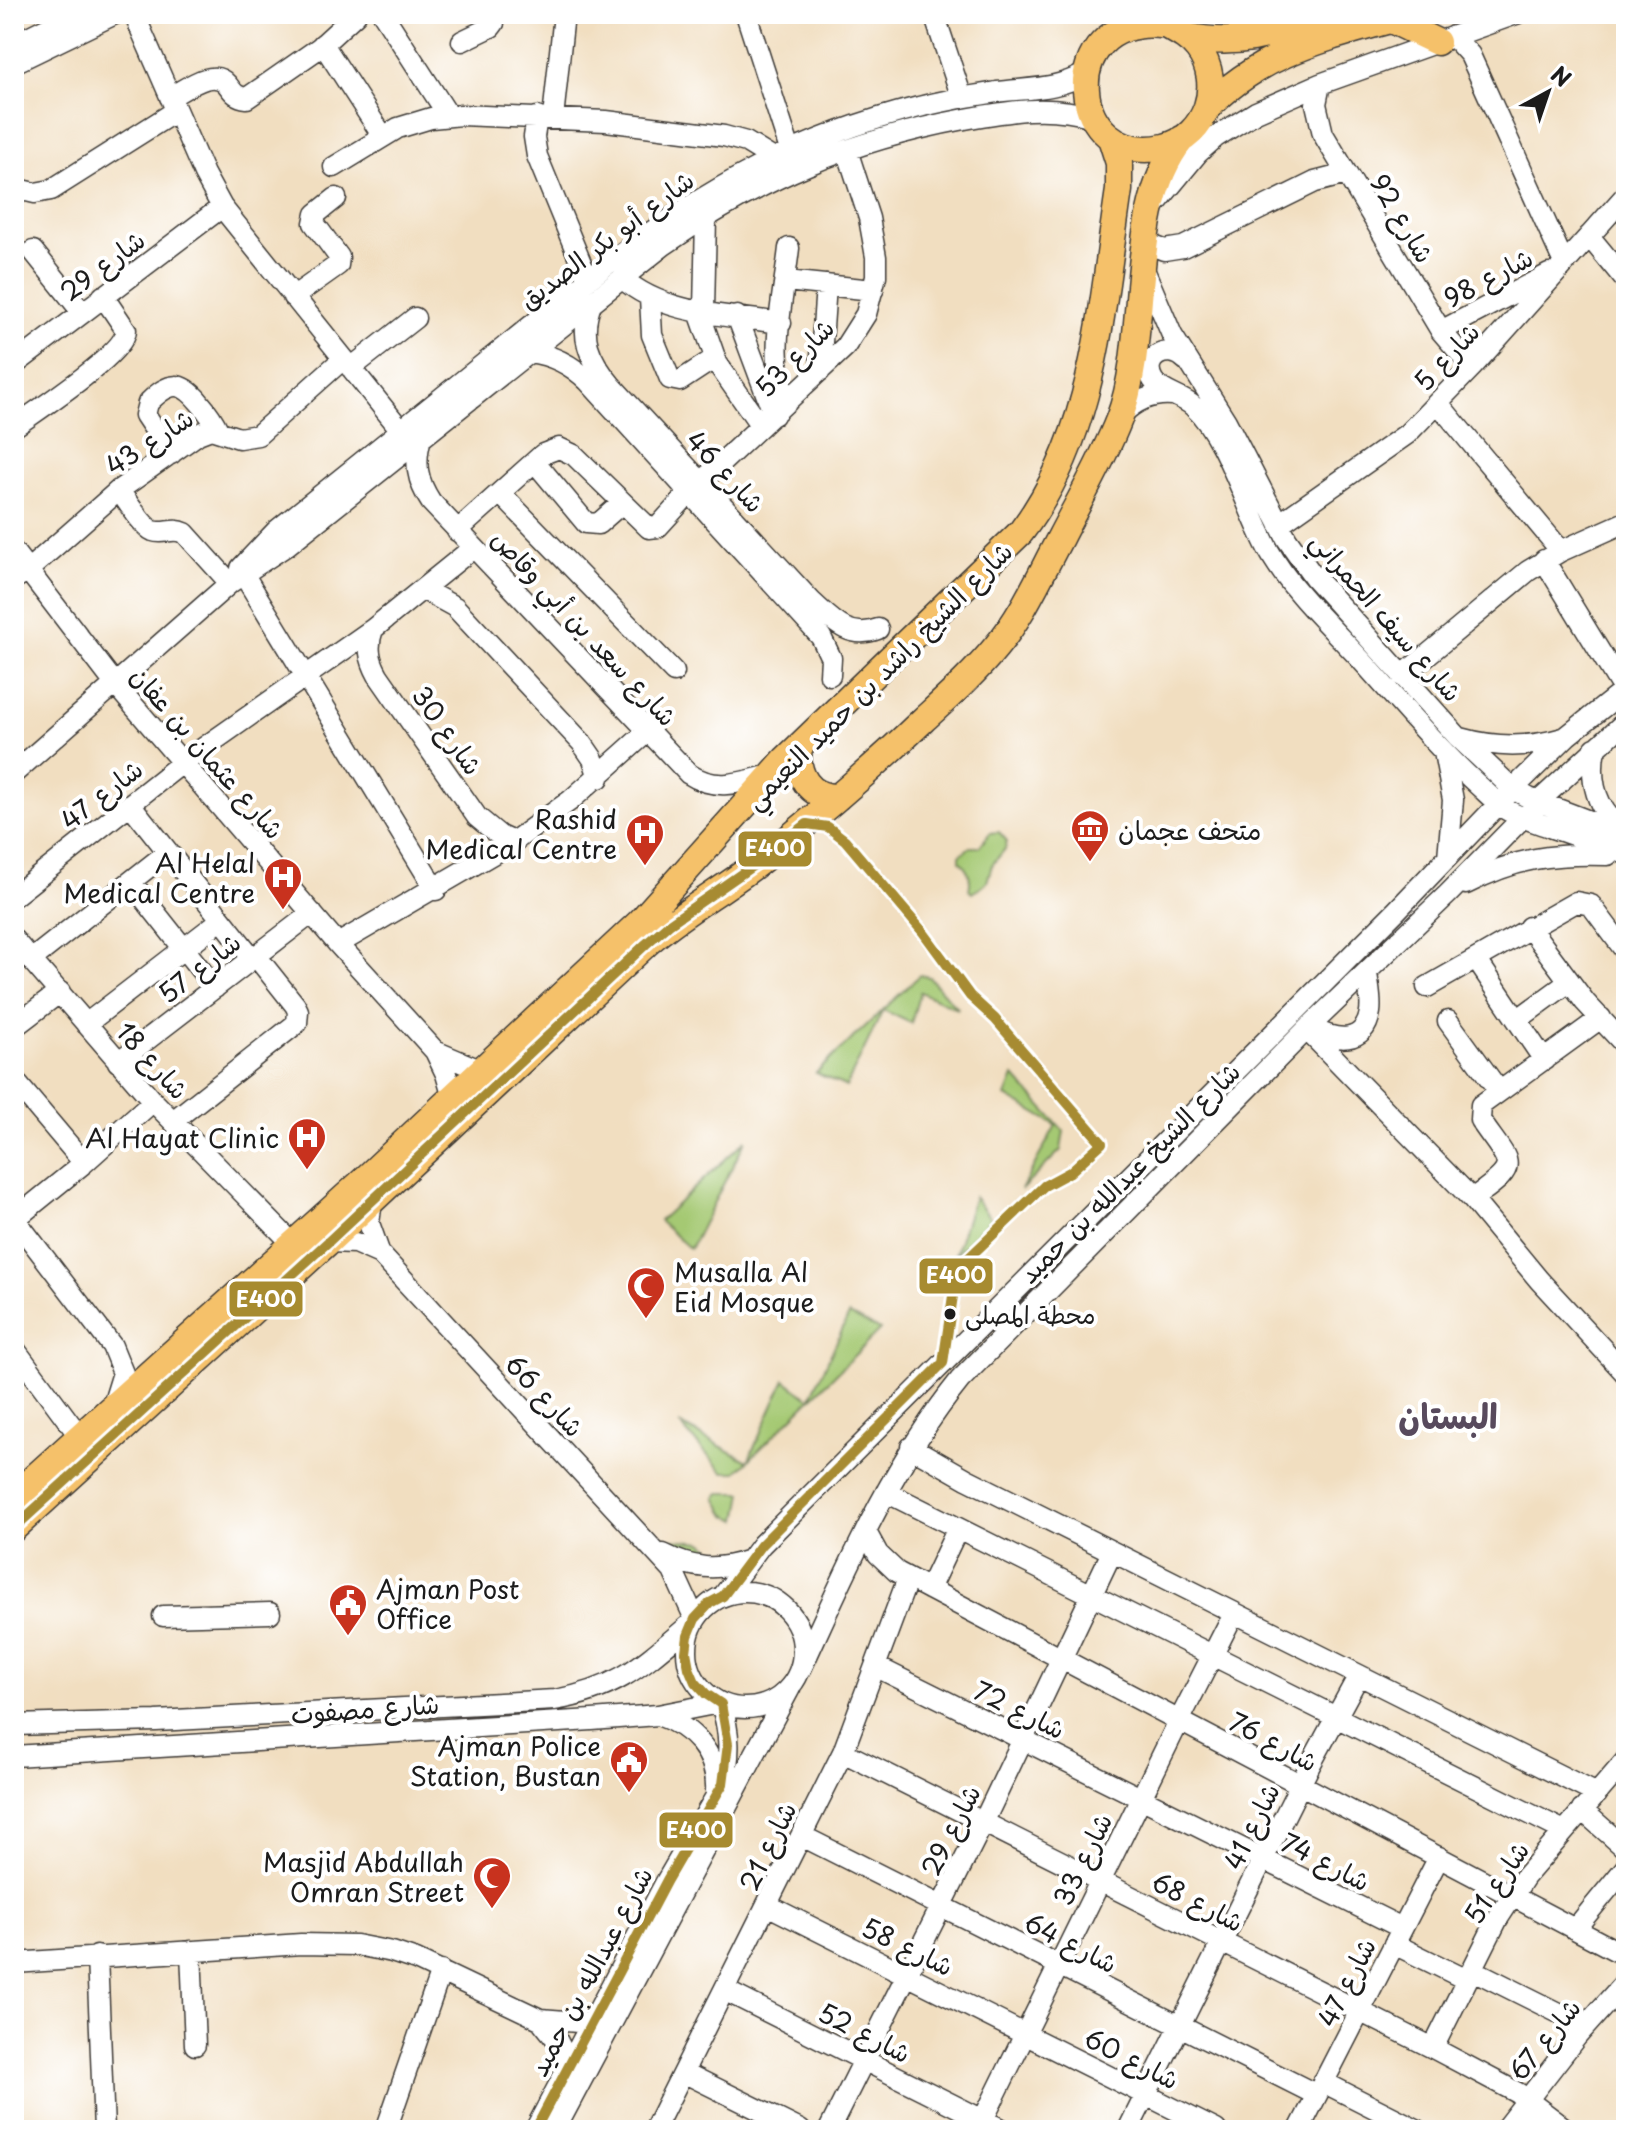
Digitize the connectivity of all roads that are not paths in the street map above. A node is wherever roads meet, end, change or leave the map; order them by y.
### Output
1 (74, 14) edge
2 (115, 14) edge
3 (134, 14) edge
4 (356, 14) edge
5 (383, 14) edge
6 (494, 14) edge
7 (564, 14) edge
8 (746, 14) edge
9 (934, 14) edge
10 (1104, 14) edge
11 (1336, 14) edge
12 (1516, 14) edge
13 (1400, 17) edge
14 (1155, 19) edge
15 (1186, 36) junction
16 (1445, 39) junction
17 (462, 41) dead end
18 (14, 44) edge
19 (323, 44) junction
20 (1099, 46) junction
21 (14, 63) edge
22 (1086, 73) junction
23 (1320, 84) junction
24 (962, 98) junction
25 (173, 104) junction
26 (1207, 109) junction
27 (448, 115) junction
28 (545, 117) junction
29 (1092, 117) junction
30 (382, 135) junction
31 (1111, 138) junction
32 (1182, 139) junction
33 (847, 150) junction
34 (781, 154) junction
35 (334, 167) dead end
36 (1346, 174) junction
37 (14, 188) edge
38 (1626, 195) edge
39 (336, 198) dead end
40 (222, 207) junction
41 (1150, 211) junction
42 (706, 217) junction
43 (1589, 236) junction
44 (789, 248) dead end
45 (33, 251) dead end
46 (1145, 255) junction
47 (1562, 266) junction
48 (622, 278) junction
49 (588, 280) junction
50 (786, 281) junction
51 (1626, 281) edge
52 (826, 285) junction
53 (873, 290) junction
54 (103, 296) junction
55 (293, 297) junction
56 (650, 298) junction
57 (592, 302) junction
58 (701, 310) junction
59 (82, 312) junction
60 (737, 316) junction
61 (415, 318) dead end
62 (781, 323) junction
63 (1441, 331) junction
64 (529, 352) junction
65 (715, 358) junction
66 (1186, 360) junction
67 (347, 363) junction
68 (14, 365) edge
69 (1472, 367) junction
70 (820, 371) junction
71 (605, 390) junction
72 (1175, 395) junction
73 (1438, 403) junction
74 (774, 414) junction
75 (1120, 416) junction
76 (14, 427) edge
77 (218, 430) junction
78 (411, 434) junction
79 (171, 454) junction
80 (535, 462) junction
81 (695, 487) junction
82 (119, 490) junction
83 (500, 493) junction
84 (622, 503) junction
85 (1279, 524) junction
86 (1624, 527) edge
87 (457, 531) junction
88 (473, 548) junction
89 (14, 552) edge
90 (1553, 556) junction
91 (21, 575) edge
92 (237, 579) junction
93 (424, 590) junction
94 (806, 608) junction
95 (373, 629) junction
96 (878, 629) dead end
97 (674, 672) dead end
98 (830, 675) dead end
99 (307, 676) junction
100 (1402, 676) junction
101 (115, 684) junction
102 (1625, 691) edge
103 (1626, 721) edge
104 (647, 732) junction
105 (1567, 736) junction
106 (1451, 744) junction
107 (799, 747) junction
108 (1595, 748) junction
109 (182, 763) junction
110 (14, 773) edge
111 (771, 775) junction
112 (599, 778) junction
113 (838, 797) junction
114 (1518, 803) junction
115 (130, 804) junction
116 (1626, 834) edge
117 (513, 842) junction
118 (168, 852) junction
119 (1626, 855) edge
120 (1448, 857) junction
121 (131, 882) junction
122 (436, 890) junction
123 (1448, 894) junction
124 (14, 896) edge
125 (312, 913) junction
126 (221, 920) junction
127 (1417, 924) junction
128 (1529, 927) junction
129 (14, 940) edge
130 (338, 944) junction
131 (184, 949) junction
132 (1626, 952) edge
133 (254, 958) junction
134 (1476, 959) junction
135 (31, 960) junction
136 (1367, 972) junction
137 (1569, 982) junction
138 (1427, 987) dead end
139 (215, 988) junction
140 (60, 992) junction
141 (1601, 1018) junction
142 (1517, 1020) junction
143 (1448, 1021) dead end
144 (86, 1024) junction
145 (14, 1027) edge
146 (1308, 1029) junction
147 (1275, 1032) junction
148 (1626, 1046) edge
149 (1289, 1048) junction
150 (435, 1051) junction
151 (1544, 1060) junction
152 (118, 1062) junction
153 (482, 1071) junction
154 (14, 1080) edge
155 (1499, 1091) junction
156 (453, 1098) junction
157 (153, 1101) junction
158 (173, 1121) junction
159 (84, 1163) junction
160 (1472, 1199) junction
161 (372, 1201) junction
162 (14, 1219) edge
163 (328, 1242) junction
164 (293, 1244) junction
165 (380, 1254) junction
166 (1049, 1258) junction
167 (1065, 1274) junction
168 (112, 1346) junction
169 (14, 1348) edge
170 (167, 1359) junction
171 (1626, 1374) edge
172 (110, 1410) junction
173 (80, 1437) junction
174 (911, 1447) junction
175 (886, 1492) junction
176 (14, 1496) edge
177 (14, 1528) edge
178 (958, 1528) junction
179 (866, 1532) junction
180 (651, 1547) junction
181 (1112, 1552) junction
182 (747, 1561) junction
183 (673, 1571) junction
184 (902, 1575) junction
185 (843, 1579) junction
186 (929, 1589) junction
187 (1092, 1595) junction
188 (721, 1597) junction
189 (270, 1613) dead end
190 (1234, 1613) junction
191 (163, 1616) dead end
192 (694, 1620) junction
193 (1213, 1655) junction
194 (1062, 1660) junction
195 (877, 1667) junction
196 (1359, 1675) junction
197 (796, 1678) junction
198 (720, 1704) junction
199 (658, 1715) junction
200 (1338, 1718) junction
201 (156, 1721) junction
202 (1179, 1721) junction
203 (14, 1725) edge
204 (1023, 1740) junction
205 (127, 1749) junction
206 (843, 1752) junction
207 (14, 1756) edge
208 (1626, 1760) edge
209 (1301, 1785) junction
210 (1597, 1794) junction
211 (1141, 1798) junction
212 (716, 1799) junction
213 (1582, 1810) junction
214 (983, 1823) junction
215 (1564, 1831) junction
216 (802, 1836) junction
217 (1626, 1849) edge
218 (1439, 1857) junction
219 (1264, 1859) junction
220 (1626, 1867) edge
221 (1100, 1881) junction
222 (1512, 1896) junction
223 (767, 1905) junction
224 (941, 1906) junction
225 (1575, 1929) junction
226 (1398, 1936) junction
227 (1222, 1942) junction
228 (191, 1951) junction
229 (97, 1956) junction
230 (1626, 1956) edge
231 (14, 1963) edge
232 (1059, 1965) junction
233 (441, 1971) junction
234 (906, 1974) junction
235 (1470, 1975) junction
236 (1626, 1981) edge
237 (724, 1990) junction
238 (1360, 2011) junction
239 (540, 2019) junction
240 (591, 2023) junction
241 (1180, 2026) junction
242 (1585, 2026) junction
243 (1026, 2033) junction
244 (195, 2045) dead end
245 (1433, 2048) junction
246 (863, 2061) junction
247 (569, 2064) junction
248 (683, 2072) junction
249 (1320, 2089) junction
250 (1146, 2094) junction
251 (1529, 2100) junction
252 (980, 2125) edge
253 (104, 2130) edge
254 (386, 2130) edge
255 (535, 2130) edge
256 (555, 2130) edge
257 (654, 2130) edge
258 (800, 2130) edge
259 (829, 2130) edge
260 (1003, 2130) edge
261 (1128, 2130) edge
262 (1216, 2130) edge
263 (1299, 2130) edge
264 (1418, 2130) edge
265 (1504, 2130) edge
266 (1540, 2130) edge
267 (1567, 2130) edge

1 - 18 street
2 - 21 street
3 - 25 street
4 - 19 street
5 - 27 street
6 - 17 street
7 - 28 street
8 - 34 street
9 - 24 street
10 - 20 main road
11 - 15 main road
12 - 16 street
13 - 16 main road
13 - 26 main road
14 - 15 main road
14 - 20 main road
15 - 26 main road
16 - 23 street
16 - 47 street, شارع 98
19 - 25 street
19 - 30 street
20 - 22 main road
22 - 24 street, شارع أبو بكر الصديق
22 - 29 main road
23 - 36 street, شارع 92
23 - 41 street
24 - 34 street, شارع أبو بكر الصديق
25 - 37 street
25 - 40 street
26 - 32 main road
27 - 28 street
27 - 30 street
28 - 34 street
28 - 49 street
29 - 31 main road
29 - 33 street, شارع أبو بكر الصديق
30 - 35 street
31 - 32 main road
31 - 107 main road, شارع الشيخ راشد بن حميد النعيمي
32 - 41 main road, شارع الشيخ راشد بن حميد النعيمي
33 - 42 street, شارع أبو بكر الصديق
33 - 53 street, شارع 53
34 - 49 street, شارع أبو بكر الصديق
36 - 46 street
36 - 63 street, شارع 92
38 - 43 street, شارع 5
39 - 55 street
40 - 54 street, شارع 29
40 - 55 street
41 - 46 main road, شارع الشيخ راشد بن حميد النعيمي
42 - 48 street, شارع أبو بكر الصديق
42 - 58 street
43 - 47 street, شارع 5
43 - 51 street
44 - 50 street
45 - 59 street
46 - 66 street, شارع سيف الحمراني
46 - 75 main road, شارع الشيخ راشد بن حميد النعيمي
47 - 63 street, شارع 98
47 - 69 street, شارع 5
48 - 56 street
48 - 57 street, شارع أبو بكر الصديق
49 - 78 street, شارع أبو بكر الصديق
50 - 52 street
50 - 62 street
52 - 53 street
52 - 70 street
53 - 70 street, شارع 53
54 - 59 street, شارع 29
54 - 76 street
55 - 67 street
56 - 58 street
56 - 65 street
57 - 64 street, شارع أبو بكر الصديق
57 - 71 street, شارع 46
58 - 60 street
58 - 65 street
59 - 68 street, شارع 29
60 - 62 street
60 - 74 street
61 - 67 street, شارع 43
62 - 74 street
63 - 69 street, شارع 92
64 - 71 street, شارع 46
64 - 78 street, شارع أبو بكر الصديق
65 - 74 street
66 - 72 street, شارع سيف الحمراني
66 - 85 street, شارع سيف الحمراني
67 - 77 street, شارع 43
67 - 78 street
69 - 73 street, شارع 5
70 - 74 street, شارع 53
71 - 81 street, شارع 46
72 - 75 street
72 - 106 street, شارع سيف الحمراني
73 - 85 street, شارع 5
73 - 90 street
74 - 81 street, شارع 53
75 - 113 main road, شارع الشيخ راشد بن حميد النعيمي
77 - 79 street, شارع 43
77 - 79 street
78 - 87 street, شارع سعد بن أبي وقاص
78 - 92 street, شارع أبو بكر الصديق
79 - 82 street, شارع 43
80 - 83 street
80 - 84 street
80 - 84 street
81 - 84 street, شارع 53
81 - 94 street, شارع 46
82 - 91 street, شارع 43
82 - 92 street
83 - 87 street
83 - 97 street
85 - 100 street, شارع سيف الحمراني
86 - 90 street
87 - 88 street, شارع سعد بن أبي وقاص
88 - 93 street, شارع 47
88 - 104 street, شارع سعد بن أبي وقاص
89 - 91 street, شارع عثمان بن عفان
90 - 100 street
90 - 102 street
91 - 101 street, شارع عثمان بن عفان
92 - 99 street
92 - 101 street, شارع أبو بكر الصديق
93 - 95 street, شارع 47
93 - 112 street
94 - 96 street, شارع 46
94 - 98 street, شارع 46
95 - 99 street, شارع 47
95 - 117 street, شارع 30
99 - 109 street, شارع 47
99 - 122 street
100 - 106 street, شارع سيف الحمراني
101 - 109 street, شارع عثمان بن عفان
101 - 110 street, شارع أبو بكر الصديق
102 - 105 street
102 - 114 street
103 - 108 street
104 - 111 street, شارع سعد بن أبي وقاص
104 - 112 street
105 - 106 street
105 - 114 street
106 - 114 street, شارع سيف الحمراني
106 - 120 street
107 - 111 main road, شارع الشيخ راشد بن حميد النعيمي
107 - 113 main road
108 - 114 street
108 - 116 street
109 - 115 street, شارع 47
109 - 125 street, شارع عثمان بن عفان
111 - 153 main road, شارع الشيخ راشد بن حميد النعيمي
112 - 117 street
113 - 161 main road, شارع الشيخ راشد بن حميد النعيمي
114 - 116 street, شارع سيف الحمراني
114 - 119 street, شارع سيف الحمراني
114 - 120 street, شارع الشيخ عبدالله بن حميد
114 - 123 street, شارع الشيخ عبدالله بن حميد
114 - 127 street
115 - 118 street
115 - 124 street, شارع 47
117 - 122 street
118 - 121 street
118 - 126 street
119 - 123 street
120 - 147 street, شارع الشيخ عبدالله بن حميد
121 - 131 street
121 - 135 street
122 - 130 street
123 - 127 street, شارع الشيخ عبدالله بن حميد
125 - 130 street, شارع عثمان بن عفان
125 - 133 street, شارع 57
126 - 131 street
126 - 133 street
127 - 136 street, شارع الشيخ عبدالله بن حميد
128 - 132 street
128 - 134 street
128 - 137 street
129 - 135 street, شارع 18
130 - 150 street, شارع عثمان بن عفان
131 - 139 street
131 - 144 street
133 - 139 street, شارع 57
133 - 158 street
134 - 138 street
134 - 142 street
135 - 140 street, شارع 18
136 - 146 street, شارع الشيخ عبدالله بن حميد
136 - 146 street
137 - 141 street
137 - 142 street
139 - 152 street, شارع 57
140 - 144 street, شارع 18
140 - 145 street
141 - 148 street
141 - 151 street
142 - 151 street
143 - 155 street
144 - 152 street, شارع 18
146 - 149 street, شارع الشيخ عبدالله بن حميد
146 - 160 street
147 - 149 street
147 - 166 street, شارع الشيخ عبدالله بن حميد
149 - 167 street, شارع الشيخ عبدالله بن حميد
150 - 153 street, شارع عثمان بن عفان
150 - 156 street, شارع عثمان بن عفان
151 - 155 street
152 - 157 street, شارع 18
153 - 156 main road, شارع الشيخ راشد بن حميد النعيمي
154 - 159 street
155 - 160 street
156 - 164 main road, شارع الشيخ راشد بن حميد النعيمي
157 - 158 street, شارع 18
157 - 159 street
158 - 164 street, شارع 18
159 - 162 street
160 - 171 street
161 - 163 main road, شارع الشيخ راشد بن حميد النعيمي
161 - 165 street, شارع 66
162 - 168 street
163 - 165 street
163 - 177 main road, شارع الشيخ راشد بن حميد النعيمي
164 - 170 main road, شارع الشيخ راشد بن حميد النعيمي
165 - 180 street, شارع 66
166 - 167 street
166 - 182 street, شارع الشيخ عبدالله بن حميد
167 - 174 street, شارع الشيخ عبدالله بن حميد
168 - 170 street
168 - 172 street
169 - 173 street
170 - 172 main road, شارع الشيخ راشد بن حميد النعيمي
172 - 173 main road, شارع الشيخ راشد بن حميد النعيمي
173 - 176 main road, شارع الشيخ راشد بن حميد النعيمي
174 - 175 street, شارع الشيخ عبدالله بن حميد
174 - 181 street
175 - 178 street
175 - 179 street, شارع الشيخ عبدالله بن حميد
178 - 186 street
178 - 187 street
179 - 184 street, شارع 76
179 - 185 street, شارع الشيخ عبدالله بن حميد
180 - 182 street
180 - 183 street, شارع 66
181 - 187 street, شارع 29
181 - 190 street
182 - 188 street, شارع الشيخ عبدالله بن حميد
183 - 188 street, شارع 66
183 - 192 street, شارع 66
184 - 185 street, شارع 76
184 - 186 street, شارع 76
184 - 195 street, شارع 21
185 - 197 street, شارع الشيخ عبدالله بن حميد
186 - 194 street, شارع 76
187 - 193 street
187 - 194 street, شارع 29
188 - 192 street
188 - 197 street
189 - 191 street
190 - 193 street, شارع 33
190 - 196 street
192 - 198 street
192 - 201 street, شارع مصفوت
193 - 200 street
193 - 202 street, شارع 33
194 - 202 street, شارع 76
194 - 204 street, شارع 29
195 - 204 street, شارع 72
195 - 206 street, شارع 21
196 - 200 street, شارع 41
196 - 210 street
197 - 198 street
197 - 256 street, شارع عبدالله بن حميد
198 - 199 street, شارع مصفوت
198 - 212 street, شارع عبدالله بن حميد
199 - 205 street, شارع مصفوت
199 - 212 street
200 - 209 street, شارع 41
200 - 215 street
201 - 203 street, شارع مصفوت
201 - 205 street
202 - 209 street, شارع 76
202 - 211 street, شارع 33
204 - 211 street, شارع 72
204 - 214 street, شارع 29
205 - 207 street, شارع مصفوت
206 - 214 street, شارع 68
206 - 216 street, شارع 21
208 - 210 street, شارع 51
209 - 218 street, شارع 76
209 - 219 street, شارع 41
210 - 213 street, شارع 51
211 - 219 street, شارع 74
211 - 221 street, شارع 33
212 - 240 street, شارع عبدالله بن حميد
213 - 215 street, شارع 51
213 - 217 street
214 - 221 street, شارع 68
214 - 224 street, شارع 29
215 - 222 street, شارع 51
216 - 223 street, شارع 21
216 - 224 street, شارع 64
218 - 222 street, شارع 76
218 - 226 street, شارع 47
219 - 226 street, شارع 74
219 - 227 street, شارع 41
220 - 225 street
221 - 227 street, شارع 68
221 - 232 street, شارع 33
222 - 225 street, شارع 76
222 - 235 street, شارع 51
223 - 234 street, شارع 58
223 - 237 street, شارع 21
224 - 232 street, شارع 64
224 - 234 street, شارع 29
225 - 230 street, شارع 76
226 - 235 street, شارع 74
226 - 238 street, شارع 47
227 - 238 street, شارع 68
227 - 241 street, شارع 41
228 - 229 street
228 - 233 street
228 - 244 street
229 - 231 street
229 - 253 street
232 - 241 street, شارع 64
232 - 243 street, شارع 33
233 - 239 street
233 - 254 street
234 - 243 street, شارع 58
234 - 246 street, شارع 29
235 - 242 street, شارع 74
235 - 245 street, شارع 51
236 - 242 street, شارع 67
237 - 246 street, شارع 52
237 - 248 street, شارع 21
238 - 245 street, شارع 68
238 - 249 street, شارع 47
239 - 240 street
239 - 247 street
240 - 247 street, شارع عبدالله بن حميد
241 - 249 street, شارع 64
241 - 250 street, شارع 41
242 - 251 street, شارع 67
243 - 250 street, شارع 60
243 - 252 street, شارع 33
245 - 251 street, شارع 68
246 - 252 street, شارع 52
246 - 259 street, شارع 29
247 - 255 street, شارع عبدالله بن حميد
248 - 257 street, شارع 21
248 - 258 street
249 - 263 street, شارع 47
249 - 264 street, شارع 64
250 - 261 street, شارع 41
250 - 262 street, شارع 60
251 - 265 street, شارع 67
251 - 266 street
251 - 267 street, شارع 68
252 - 260 street, شارع 52

